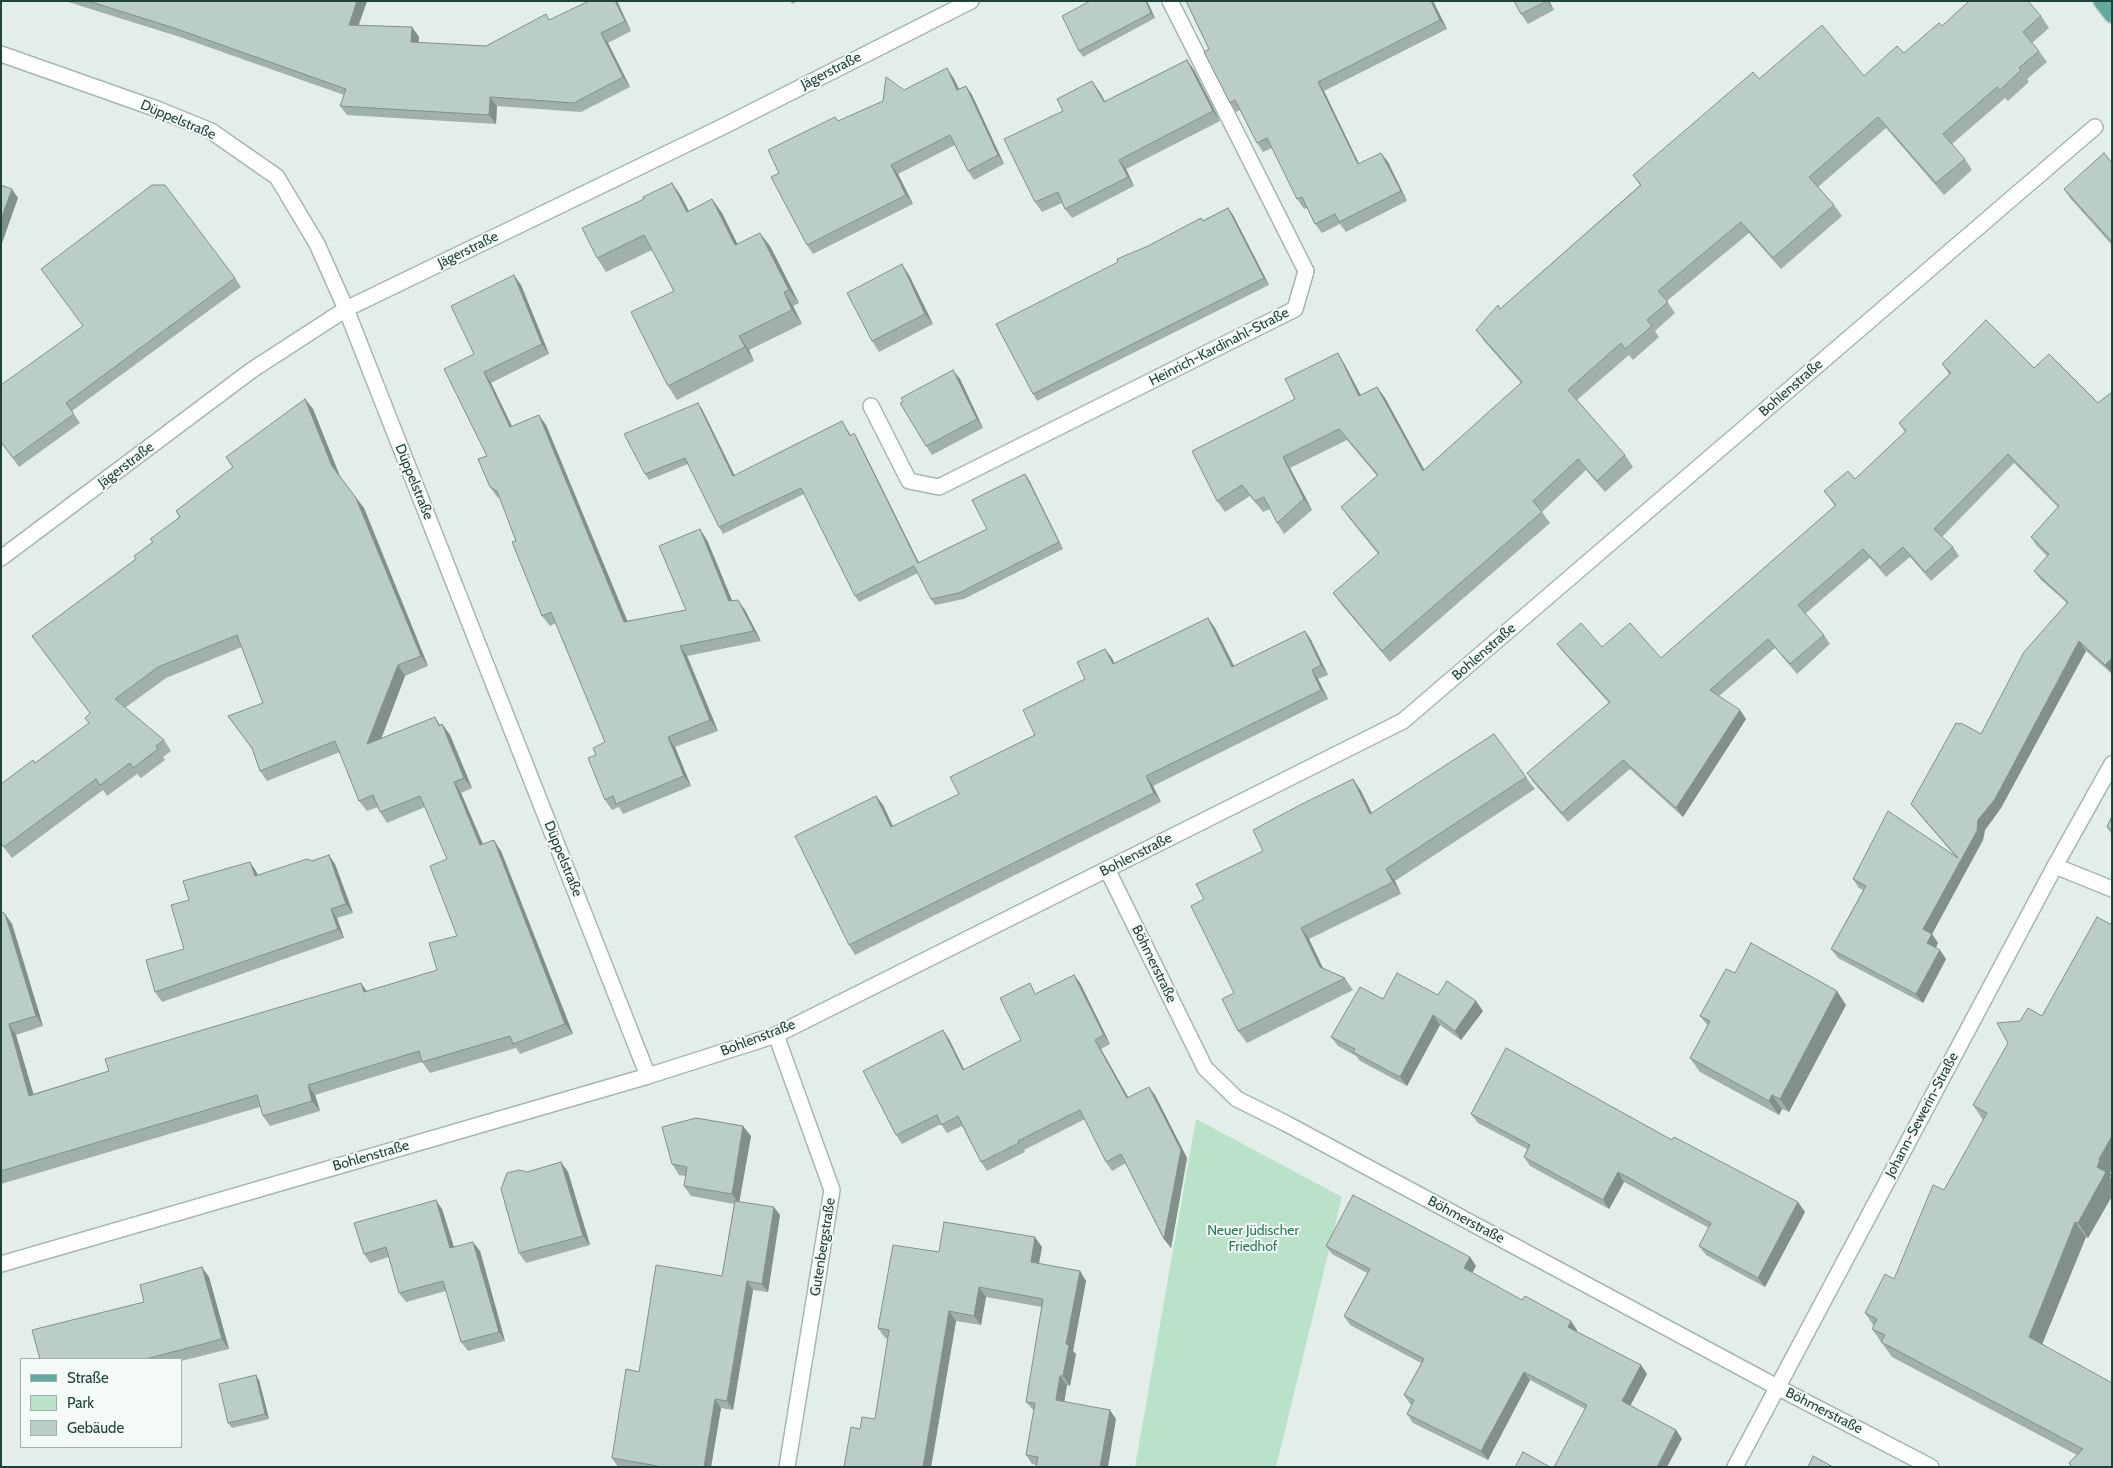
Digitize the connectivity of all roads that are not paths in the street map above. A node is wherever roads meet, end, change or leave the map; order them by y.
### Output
1 (971, 1) edge
2 (1170, 1) edge
3 (2101, 1) edge
4 (2112, 15) edge
5 (1, 54) edge
6 (2095, 127) dead end
7 (346, 309) junction
8 (871, 406) dead end
9 (1, 558) edge
10 (2112, 764) edge
11 (2055, 866) junction
12 (1107, 869) junction
13 (2112, 889) edge
14 (776, 1035) junction
15 (648, 1076) junction
16 (1, 1264) edge
17 (1777, 1387) junction
18 (787, 1467) edge
19 (1735, 1467) edge
20 (1931, 1467) edge

1 - 7 street, Jägerstraße
2 - 8 street, Heinrich-Kardinahl-Straße
3 - 4 main road
5 - 7 street, Düppelstraße
6 - 12 street, Bohlenstraße
7 - 9 street, Jägerstraße
7 - 15 street, Düppelstraße
10 - 11 street, Johann-Sewerin-Straße
11 - 13 street
11 - 17 street, Johann-Sewerin-Straße
12 - 14 street, Bohlenstraße
12 - 17 street, Böhmerstraße
14 - 15 street, Bohlenstraße
14 - 18 street, Gutenbergstraße
15 - 16 street, Bohlenstraße
17 - 19 street, Johann-Sewerin-Straße
17 - 20 street, Böhmerstraße

